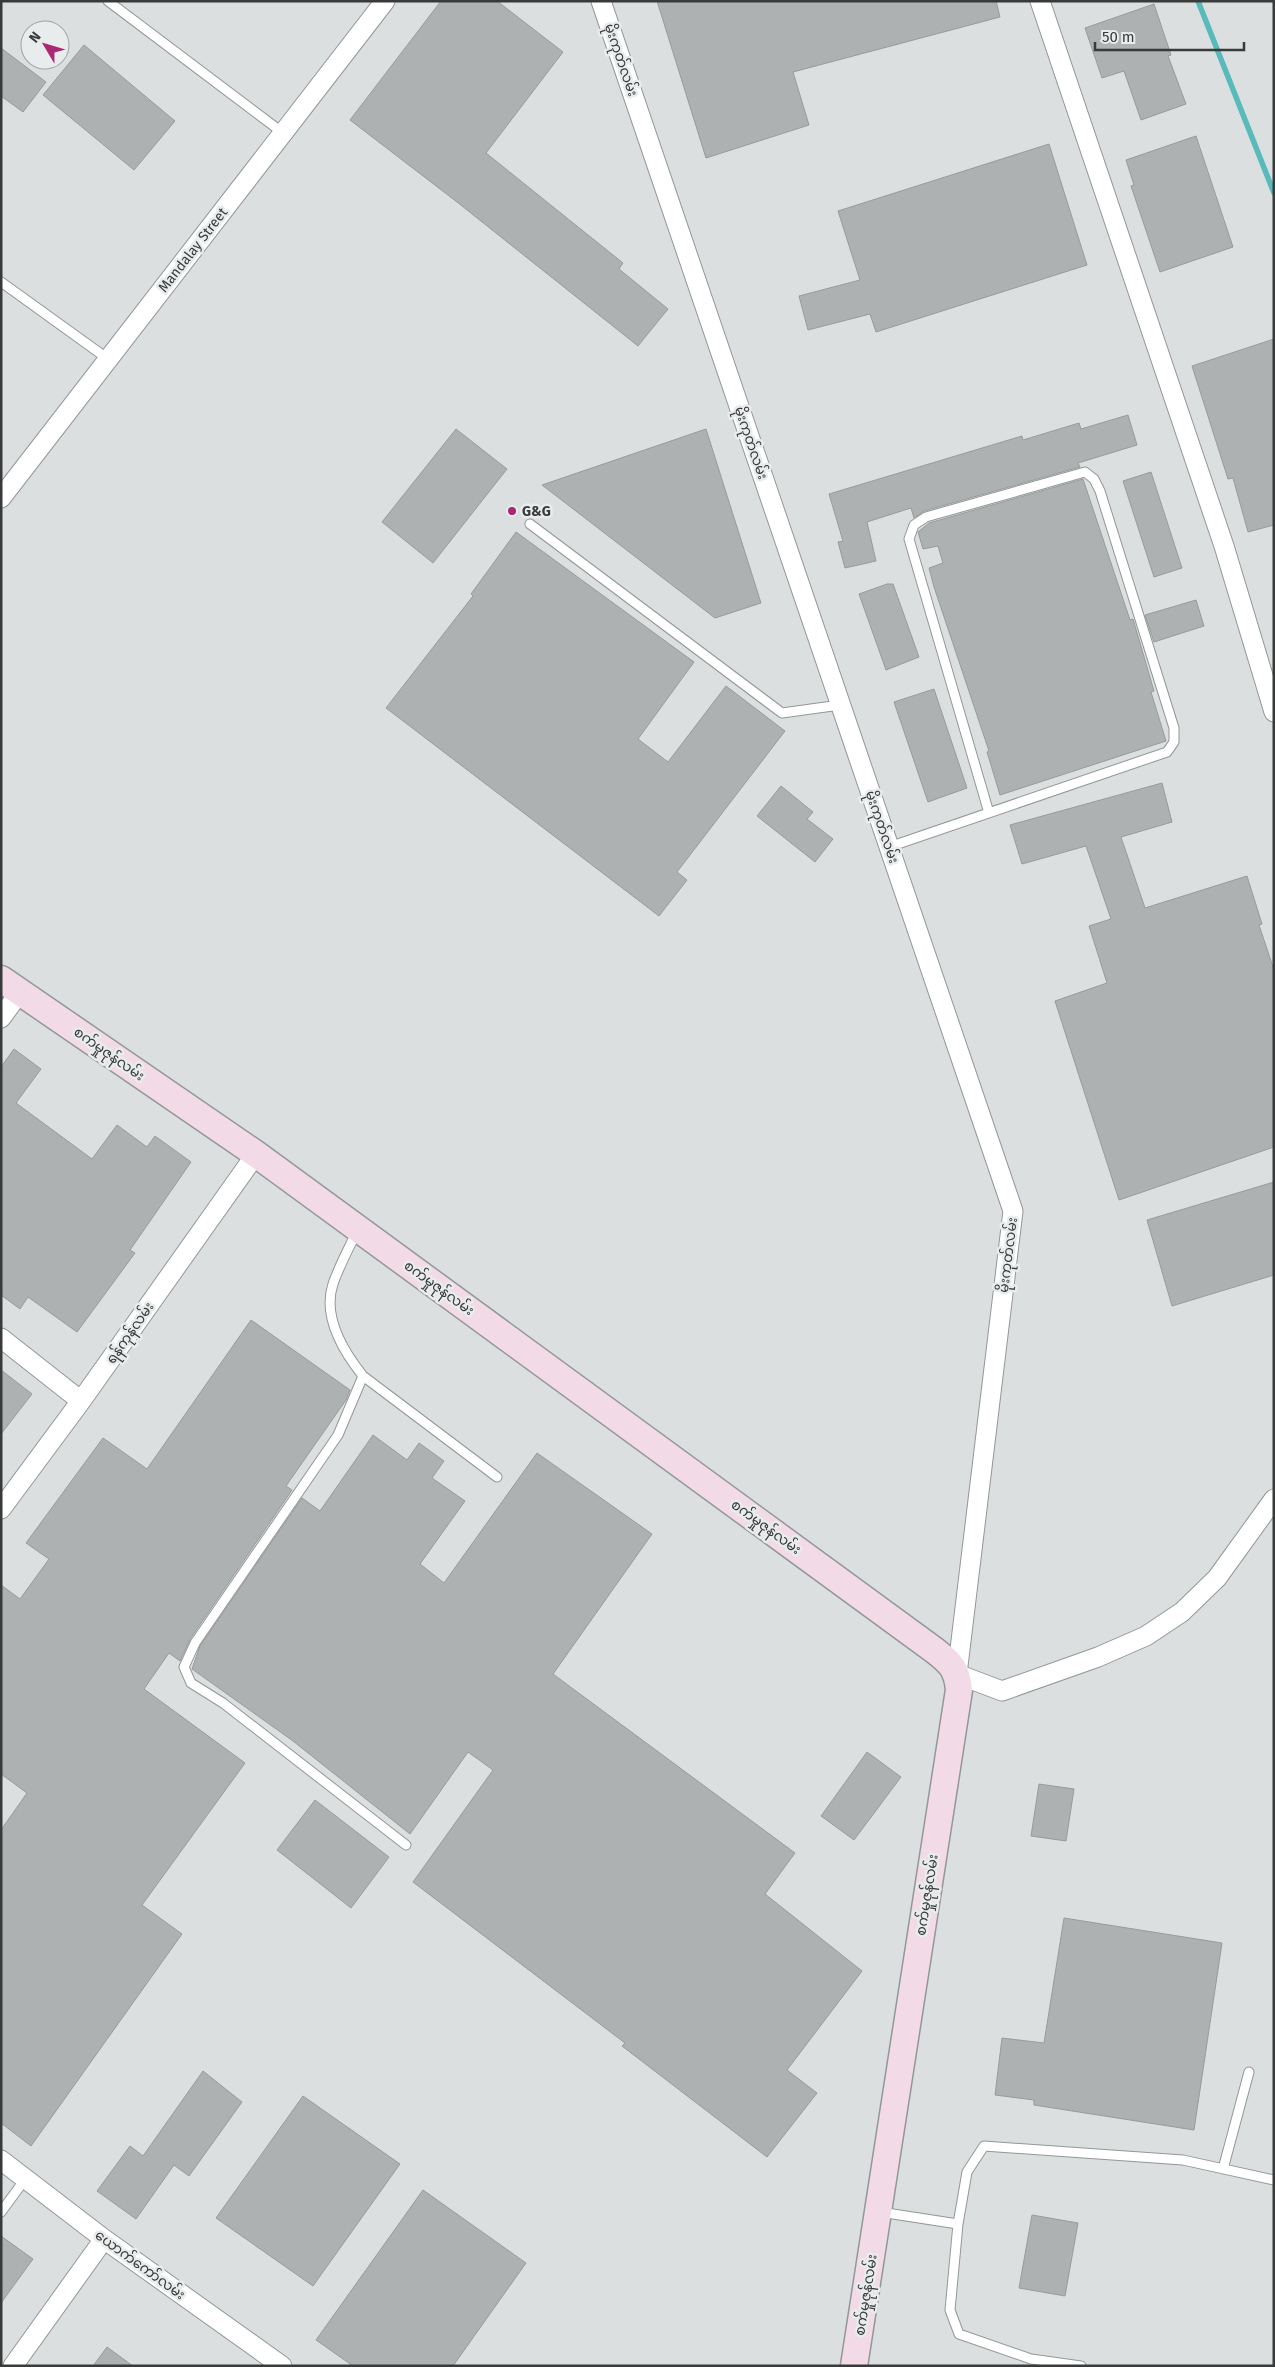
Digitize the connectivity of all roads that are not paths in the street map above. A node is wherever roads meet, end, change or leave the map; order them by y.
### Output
1 (108, 1) edge
2 (385, 1) edge
3 (600, 1) edge
4 (1040, 1) edge
5 (283, 133) junction
6 (1, 282) edge
7 (108, 359) junction
8 (1, 498) edge
9 (530, 524) dead end
10 (840, 704) junction
11 (1274, 712) edge
12 (988, 813) junction
13 (889, 847) junction
14 (11, 986) edge
15 (1, 1018) edge
16 (256, 1154) junction
17 (358, 1229) junction
18 (1, 1338) edge
19 (363, 1376) junction
20 (81, 1401) junction
21 (496, 1477) dead end
22 (1274, 1499) edge
23 (1, 1509) edge
24 (957, 1674) junction
25 (406, 1845) dead end
26 (1249, 2072) dead end
27 (1, 2160) edge
28 (1223, 2169) junction
29 (26, 2178) junction
30 (1274, 2180) edge
31 (1, 2212) edge
32 (880, 2212) junction
33 (958, 2224) junction
34 (104, 2239) junction
35 (13, 2366) edge
36 (282, 2366) edge
37 (854, 2366) edge
38 (1082, 2366) edge

1 - 5 lane
2 - 5 street, Mandalay Street
3 - 10 street, မိုးကုတ်လမ်း
4 - 11 street
5 - 7 street, Mandalay Street
6 - 7 lane
7 - 8 street, Mandalay Street
9 - 10 lane
10 - 13 street, မိုးကုတ်လမ်း
12 - 12 lane
12 - 13 lane
13 - 24 street, မိုးကုတ်လမ်း
14 - 15 street
14 - 16 street, စက်မှုဇုန်လမ်း
16 - 17 street, စက်မှုဇုန်လမ်း
16 - 20 street, ရန်ကုန်လမ်း
17 - 19 lane
17 - 24 street, စက်မှုဇုန်လမ်း
18 - 20 street
19 - 21 lane
19 - 25 lane
20 - 23 street, ရန်ကုန်လမ်း
22 - 24 street
24 - 32 street, စက်မှုဇုန်လမ်း
26 - 28 lane
27 - 29 street, ယောက်ကော်လမ်း
28 - 30 lane
28 - 33 lane
29 - 31 lane
29 - 34 street, ယောက်ကော်လမ်း
32 - 33 lane
32 - 37 street, စက်မှုဇုန်လမ်း
33 - 38 lane
34 - 35 street
34 - 36 street, ယောက်ကော်လမ်း

